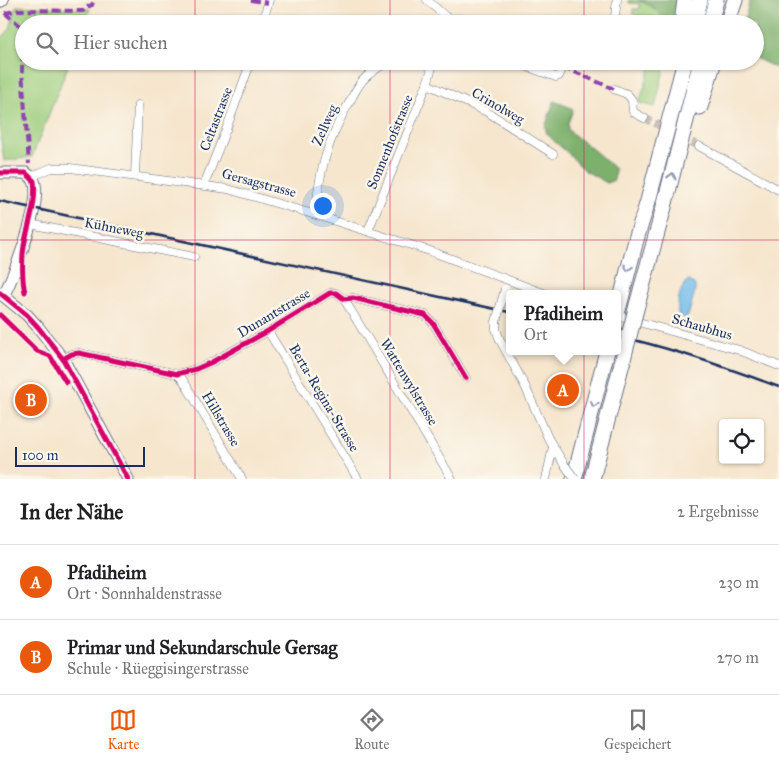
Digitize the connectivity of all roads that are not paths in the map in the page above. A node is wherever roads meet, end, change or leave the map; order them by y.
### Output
1 (269, 0) edge
2 (427, 0) edge
3 (617, 0) edge
4 (685, 0) edge
5 (700, 0) edge
6 (716, 0) edge
7 (735, 0) edge
8 (265, 15) edge
9 (441, 15) edge
10 (615, 15) edge
11 (683, 15) edge
12 (696, 15) edge
13 (712, 15) edge
14 (730, 15) edge
15 (248, 70) edge
16 (375, 70) edge
17 (431, 70) edge
18 (536, 70) edge
19 (561, 70) edge
20 (674, 70) edge
21 (682, 70) edge
22 (699, 70) edge
23 (711, 70) edge
24 (427, 84) junction
25 (614, 89) dead end
26 (138, 105) dead end
27 (644, 118) tunnel mouth
28 (680, 145) junction
29 (699, 146) tunnel mouth
30 (554, 154) dead end
31 (0, 173) edge
32 (135, 176) junction
33 (31, 177) junction
34 (204, 185) junction
35 (779, 190) edge
36 (316, 214) junction
37 (30, 224) junction
38 (368, 231) junction
39 (637, 236) junction
40 (194, 257) dead end
41 (507, 280) junction
42 (534, 290) edge
43 (1, 297) edge
44 (621, 298) edge
45 (344, 299) junction
46 (621, 311) edge
47 (268, 331) junction
48 (506, 351) edge
49 (508, 355) edge
50 (606, 355) edge
51 (63, 359) junction
52 (779, 366) edge
53 (177, 374) junction
54 (466, 378) dead end
55 (553, 448) junction
56 (128, 479) edge
57 (242, 479) edge
58 (358, 479) edge
59 (452, 479) edge
60 (546, 479) edge
61 (574, 479) edge
62 (592, 479) edge

1 - 8 street
2 - 9 street
3 - 10 street
4 - 11 highway
5 - 12 highway
6 - 13 highway
7 - 14 highway
15 - 34 street, Celtastrasse
16 - 36 street, Zellweg
17 - 24 street, Sonnenhofstrasse
18 - 19 street
20 - 39 highway
21 - 39 highway
22 - 28 highway
23 - 28 highway
24 - 30 street, Crinolweg
24 - 38 street, Sonnenhofstrasse
25 - 27 street
26 - 32 street
62 -> 28 highway, bridge
29 - 35 street
31 - 33 street
32 - 33 street, Gersagstrasse
32 - 34 street, Gersagstrasse
33 - 37 street
34 - 36 street, Gersagstrasse
36 - 38 street, Gersagstrasse
37 - 40 street, Kühneweg
37 - 43 street
38 - 41 street, Gersagstrasse
39 -> 44 highway
41 - 42 street, Gersagstrasse
41 - 48 street, bridge
43 - 51 street
45 - 47 street, Dunantstrasse
45 - 54 street, Dunantstrasse
45 - 59 street, Wattenwylstrasse
46 - 52 street, Schaubhus
47 - 53 street, Dunantstrasse
47 - 58 street, Berta-Regina-Strasse
49 - 55 street, bridge
50 -> 61 highway
51 - 53 street, Dunantstrasse
51 - 56 street
53 - 57 street, Hillstrasse
55 - 60 street
55 - 61 street, bridge

